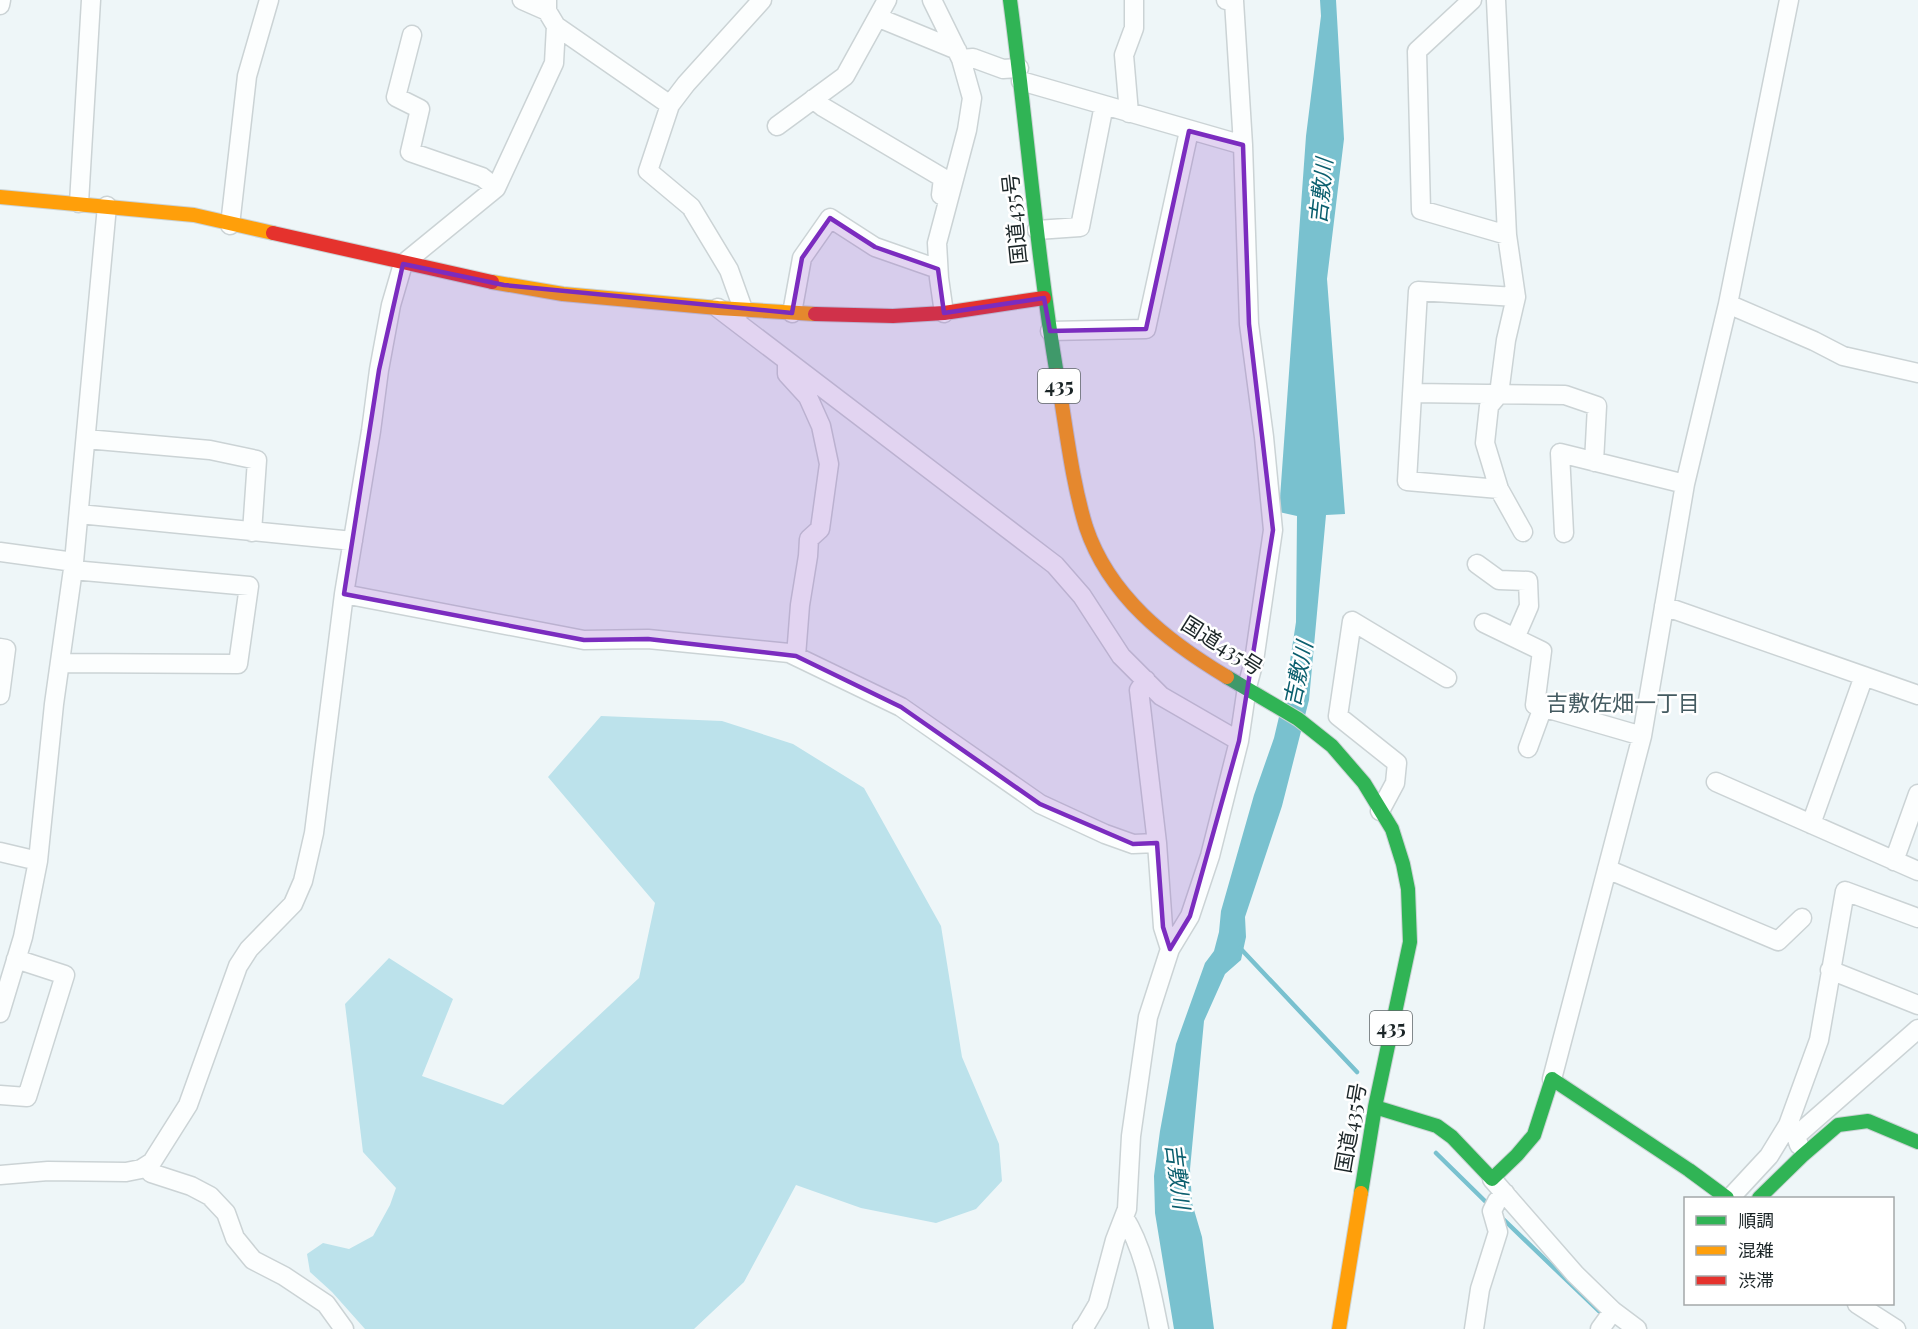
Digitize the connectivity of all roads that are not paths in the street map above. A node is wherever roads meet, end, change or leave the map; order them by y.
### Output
1 (1, 0) edge
2 (91, 0) edge
3 (269, 0) edge
4 (522, 0) edge
5 (762, 0) edge
6 (887, 0) edge
7 (932, 0) edge
8 (1010, 0) edge
9 (1134, 0) edge
10 (1226, 0) edge
11 (1472, 0) edge
12 (1496, 0) edge
13 (1789, 0) edge
14 (0, 5) edge
15 (550, 12) edge
16 (879, 18) junction
17 (412, 35) dead end
18 (959, 55) junction
19 (1020, 74) junction
20 (813, 99) junction
21 (670, 105) junction
22 (1104, 105) junction
23 (1129, 112) junction
24 (777, 126) dead end
25 (1189, 130) junction
26 (1243, 145) junction
27 (943, 179) dead end
28 (496, 188) junction
29 (0, 197) edge
30 (80, 203) junction
31 (107, 206) junction
32 (230, 225) junction
33 (1037, 230) junction
34 (1507, 235) junction
35 (403, 264) junction
36 (938, 269) junction
37 (1516, 297) junction
38 (1044, 298) junction
39 (1728, 304) junction
40 (718, 308) junction
41 (743, 309) junction
42 (792, 313) junction
43 (944, 313) junction
44 (1050, 331) junction
45 (788, 361) junction
46 (1918, 373) edge
47 (1412, 393) junction
48 (1499, 394) junction
49 (86, 438) junction
50 (1594, 462) junction
51 (1685, 484) junction
52 (1499, 489) junction
53 (79, 514) junction
54 (252, 532) junction
55 (1523, 532) dead end
56 (1564, 533) dead end
57 (353, 541) junction
58 (0, 552) edge
59 (1477, 564) dead end
60 (74, 566) junction
61 (344, 594) junction
62 (1664, 606) junction
63 (1484, 623) dead end
64 (1515, 638) junction
65 (0, 648) edge
66 (796, 656) junction
67 (60, 663) junction
68 (1864, 676) junction
69 (1447, 678) dead end
70 (1146, 680) junction
71 (1253, 691) junction
72 (0, 695) edge
73 (1918, 695) edge
74 (1543, 707) junction
75 (1642, 736) junction
76 (1239, 741) junction
77 (1528, 748) dead end
78 (1716, 782) dead end
79 (1918, 794) edge
80 (1380, 810) junction
81 (1811, 824) junction
82 (1157, 843) junction
83 (0, 852) edge
84 (38, 861) junction
85 (1894, 861) junction
86 (1607, 869) junction
87 (1918, 871) edge
88 (1802, 918) dead end
89 (1918, 918) edge
90 (1170, 949) junction
91 (11, 954) edge
92 (1830, 970) junction
93 (1918, 1005) edge
94 (0, 1013) edge
95 (1918, 1029) edge
96 (1552, 1079) junction
97 (0, 1095) edge
98 (1375, 1107) junction
99 (1792, 1130) junction
100 (1918, 1142) edge
101 (1802, 1156) junction
102 (146, 1166) junction
103 (0, 1175) edge
104 (1492, 1179) junction
105 (1505, 1193) junction
106 (1727, 1197) edge
107 (1729, 1197) edge
108 (1760, 1197) edge
109 (1124, 1217) junction
110 (1859, 1305) edge
111 (1613, 1311) junction
112 (344, 1329) edge
113 (1082, 1329) edge
114 (1159, 1329) edge
115 (1339, 1329) edge
116 (1474, 1329) edge
117 (1600, 1329) edge
118 (1637, 1329) edge
119 (1896, 1329) edge

1 - 14 street
2 - 30 street
3 - 32 street
4 - 15 street
5 - 21 street
6 - 16 street
7 - 18 street
8 - 19 main road, 国道435号 / 435
9 - 23 street
10 - 26 street
11 - 34 street
12 - 34 street
13 - 39 street
15 - 21 street
15 - 28 street
16 - 18 street
16 - 20 street
17 - 28 street
18 - 19 street
18 - 36 street
19 - 22 street
19 - 33 main road, 国道435号 / 435
20 - 24 street
20 - 27 street
21 - 41 street
22 - 23 street
22 - 33 street
23 - 25 street
25 - 26 street
25 - 44 street
26 - 71 street
28 - 35 street
29 - 30 main road
30 - 31 main road
31 - 32 main road
31 - 49 street
32 - 35 main road
33 - 38 main road, 国道435号 / 435
34 - 37 street
35 - 40 main road
35 - 57 street
36 - 42 street
36 - 43 street
37 - 47 street
37 - 48 street
38 - 43 main road
38 - 44 main road, 国道435号 / 435
39 - 46 street
39 - 51 street
40 - 41 main road
40 - 45 street
41 - 42 main road
42 - 43 main road
44 - 71 main road, 国道435号 / 435
45 - 66 street
45 - 70 street
47 - 48 street
47 - 52 street
48 - 50 street
48 - 52 street
49 - 53 street
49 - 54 street
50 - 51 street
50 - 56 street
51 - 62 street
52 - 55 street
53 - 54 street
53 - 60 street
54 - 57 street
57 - 61 street
58 - 60 street
59 - 64 street
60 - 67 street
60 - 67 street
61 - 66 street
61 - 102 street
62 - 68 street
62 - 75 street
63 - 64 street
64 - 74 street
65 - 72 street
66 - 82 street
67 - 84 street
68 - 73 street
68 - 81 street
69 - 80 street
70 - 76 street
70 - 82 street
71 - 76 street
71 - 80 main road, 国道435号 / 435
74 - 75 street
74 - 77 street
75 - 86 street
76 - 90 street
78 - 81 street
79 - 85 street
80 - 98 main road, 国道435号 / 435
81 - 85 street
82 - 90 street
83 - 84 street
84 - 91 street
85 - 87 street
86 - 88 street
86 - 96 street
89 - 92 street
90 - 109 street
91 - 94 street
91 - 97 street
92 - 93 street
92 - 99 street
95 - 99 street
96 - 104 main road
96 - 106 main road
98 - 104 main road
98 - 115 main road, 国道435号 / 435
99 - 101 street
99 - 107 street
100 - 101 main road
101 - 108 main road
102 - 103 street
102 - 112 street
104 - 105 street
105 - 111 street
105 - 116 street
109 - 113 street
109 - 114 street
110 - 119 street
111 - 117 street
111 - 118 street

